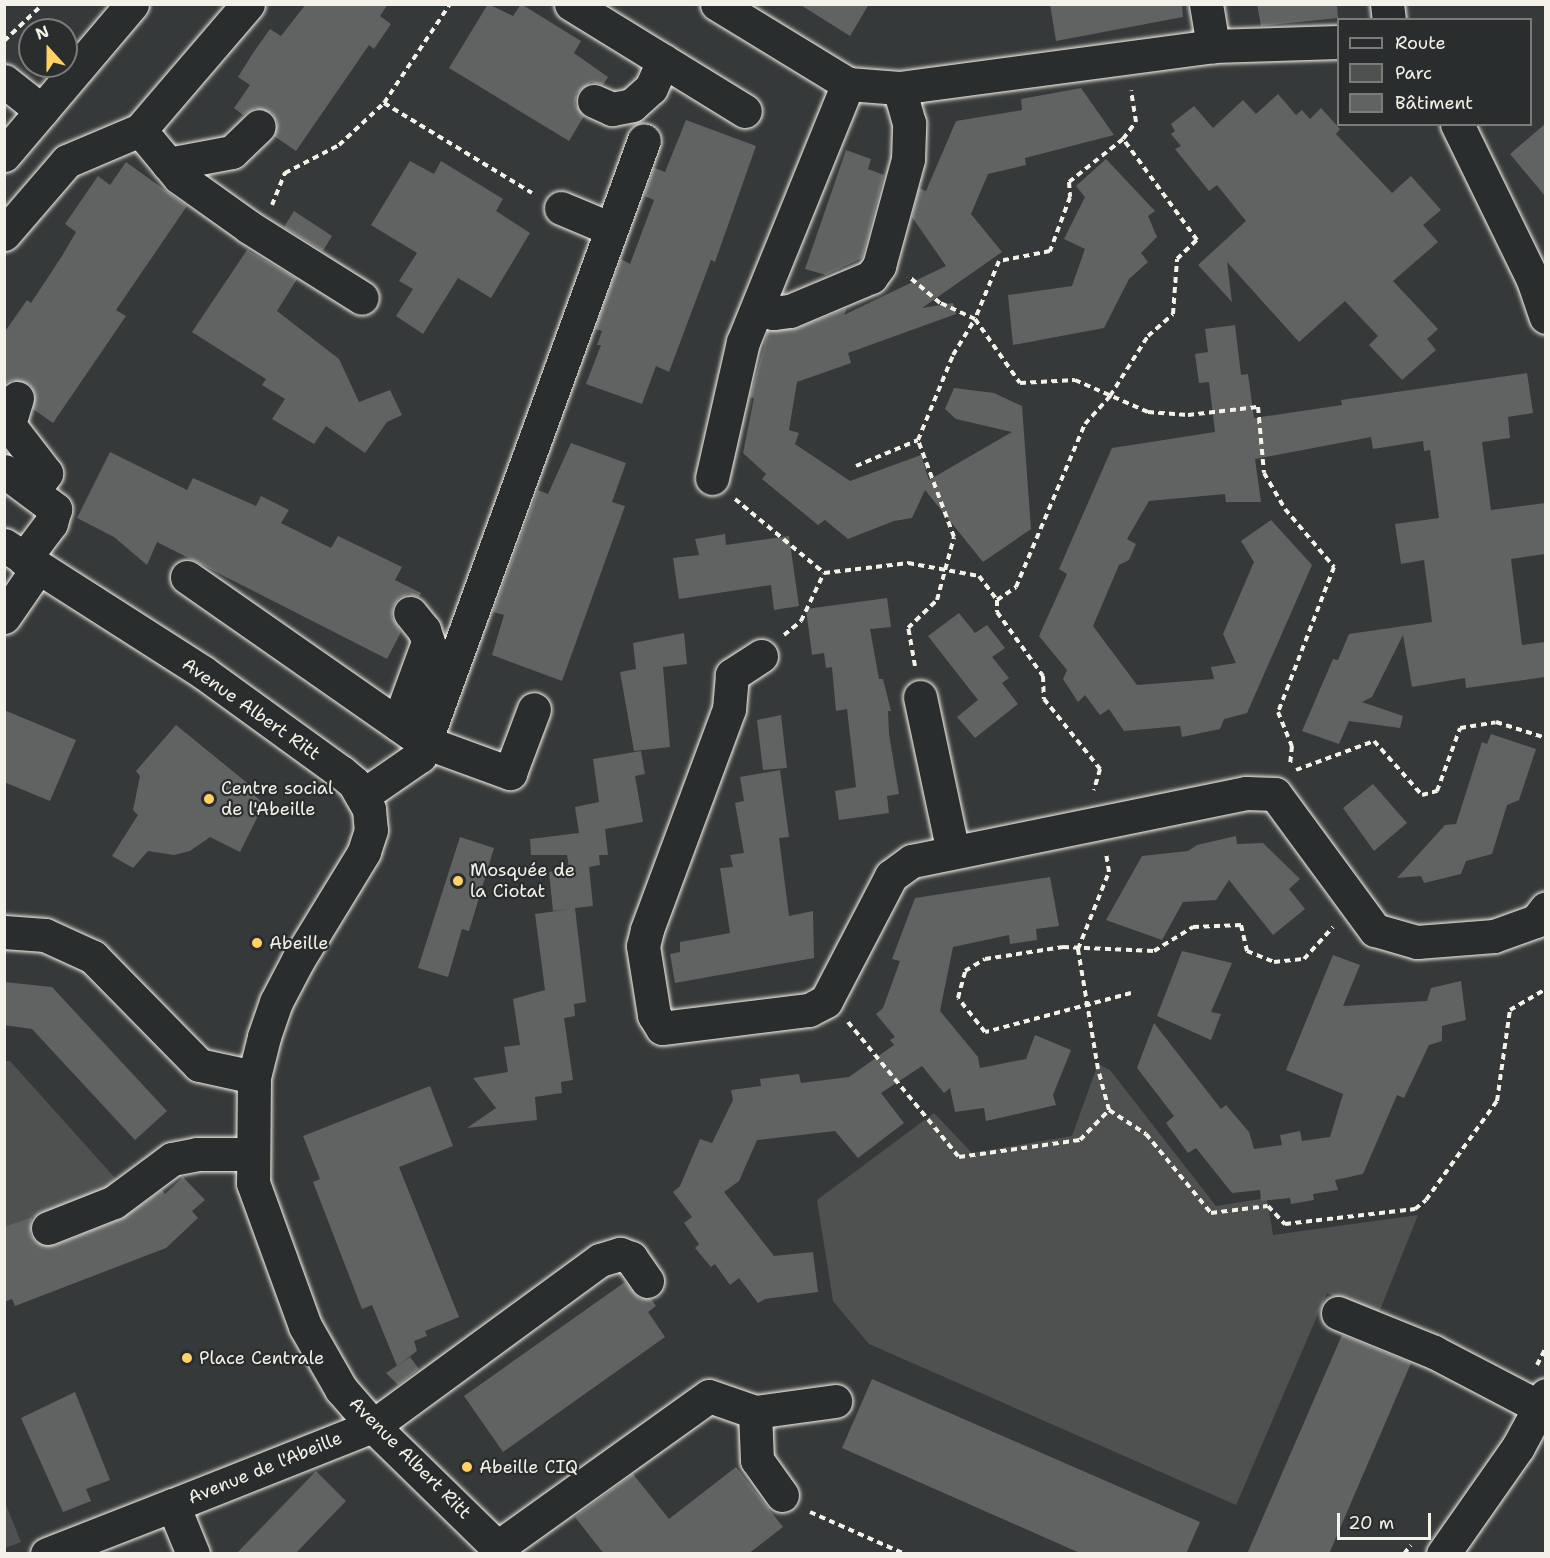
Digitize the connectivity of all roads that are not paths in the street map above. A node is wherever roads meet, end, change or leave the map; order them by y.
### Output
1 (132, 4) edge
2 (248, 4) edge
3 (571, 4) edge
4 (717, 4) edge
5 (1206, 4) edge
6 (1337, 42) edge
7 (1213, 46) junction
8 (663, 61) junction
9 (4, 81) edge
10 (848, 84) junction
11 (899, 88) junction
12 (594, 101) dead end
13 (42, 111) junction
14 (745, 111) dead end
15 (259, 126) dead end
16 (1458, 126) edge
17 (140, 130) junction
18 (644, 140) dead end
19 (4, 155) edge
20 (168, 165) junction
21 (561, 208) dead end
22 (611, 229) junction
23 (4, 234) edge
24 (1539, 278) edge
25 (362, 298) dead end
26 (759, 305) junction
27 (1545, 317) edge
28 (17, 398) dead end
29 (4, 471) edge
30 (712, 478) road end
31 (33, 492) junction
32 (22, 558) edge
33 (187, 577) dead end
34 (410, 613) dead end
35 (4, 617) edge
36 (761, 656) road end
37 (920, 697) road end
38 (534, 710) dead end
39 (410, 732) junction
40 (362, 796) junction
41 (953, 852) junction
42 (1545, 908) edge
43 (4, 932) edge
44 (254, 1077) junction
45 (250, 1154) junction
46 (48, 1228) dead end
47 (647, 1281) dead end
48 (1338, 1313) dead end
49 (835, 1401) dead end
50 (1542, 1401) edge
51 (755, 1412) junction
52 (373, 1426) junction
53 (782, 1495) road end
54 (173, 1505) junction
55 (501, 1550) edge
56 (47, 1554) edge
57 (194, 1554) edge
58 (1443, 1554) edge

1 - 13 street
2 - 17 street
3 - 8 street
4 - 10 street
5 - 7 street
6 - 7 street
7 - 11 street
8 - 12 street
8 - 14 street
9 - 13 street
10 - 11 street
10 - 26 street
11 - 26 street
13 - 19 street
15 - 20 street
16 - 24 street
17 - 20 street
17 - 23 street
18 - 22 street
20 - 25 street
21 - 22 street
22 - 39 street
24 - 27 street
26 - 30 street
28 - 31 street
29 - 31 street
31 - 32 street
32 - 35 street
32 - 40 street, Avenue Albert Ritt
33 - 39 street
34 - 39 street
36 - 41 street
37 - 41 street
38 - 39 street
39 - 40 street
40 - 44 street, Avenue Albert Ritt
41 - 42 street
43 - 44 street
44 - 45 street, Avenue Albert Ritt
45 - 46 street
45 - 52 street, Avenue Albert Ritt
47 - 52 street, Avenue de l'Abeille
48 - 50 street
49 - 51 street
50 - 58 street
51 - 53 street
51 - 55 street
52 - 54 street, Avenue de l'Abeille
52 - 55 street, Avenue Albert Ritt
54 - 56 street
54 - 57 street, Avenue de l'Abeille

